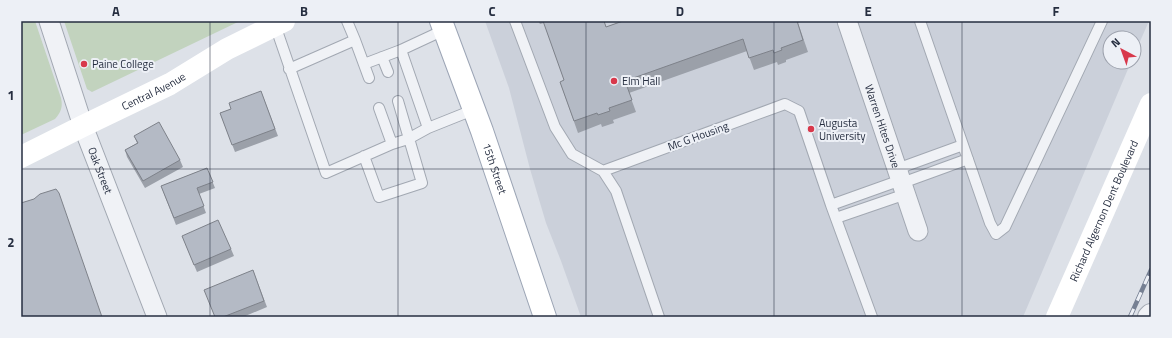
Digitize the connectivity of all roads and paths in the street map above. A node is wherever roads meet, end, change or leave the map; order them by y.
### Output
1 (49, 21) edge
2 (347, 21) edge
3 (515, 21) edge
4 (847, 21) edge
5 (920, 21) edge
6 (1102, 21) edge
7 (280, 23) edge
8 (443, 25) edge
9 (355, 40) junction
10 (401, 50) junction
11 (382, 57) junction
12 (364, 64) junction
13 (290, 69) junction
14 (388, 72) dead end
15 (369, 78) dead end
16 (398, 101) dead end
17 (1151, 104) edge
18 (379, 108) dead end
19 (473, 110) junction
20 (83, 126) junction
21 (428, 128) junction
22 (408, 139) junction
23 (392, 144) junction
24 (963, 145) junction
25 (364, 156) junction
26 (21, 157) edge
27 (968, 159) junction
28 (603, 171) junction
29 (901, 181) junction
30 (831, 205) junction
31 (836, 218) junction
32 (918, 231) dead end
33 (157, 317) edge
34 (545, 317) edge
35 (659, 317) edge
36 (872, 317) edge
37 (1057, 317) edge

1 - 20 street, Oak Street
2 - 9 lane
3 - 28 lane
4 - 29 street, Warren Hites Drive
5 - 24 lane
6 - 27 lane
7 - 13 lane
7 - 20 main road, Central Avenue
8 - 10 lane
8 - 19 main road, 15th Street
9 - 12 lane
9 - 13 lane
10 - 11 lane
10 - 21 lane
11 - 12 lane
11 - 14 lane
12 - 15 lane
13 - 25 lane
16 - 22 lane
17 - 37 main road, Richard Algernon Dent Boulevard
18 - 23 lane
19 - 21 lane
19 - 34 main road, 15th Street
20 - 26 main road, Central Avenue
20 - 33 street, Oak Street
21 - 22 lane
22 - 23 lane
22 - 25 lane
23 - 25 lane
24 - 27 lane
24 - 29 lane
27 - 29 lane
28 - 30 lane, Mc G Housing
28 - 35 lane
29 - 30 lane
29 - 31 lane
29 - 32 street, Warren Hites Drive
30 - 31 lane, Mc G Housing
31 - 36 lane, Mc G Housing

